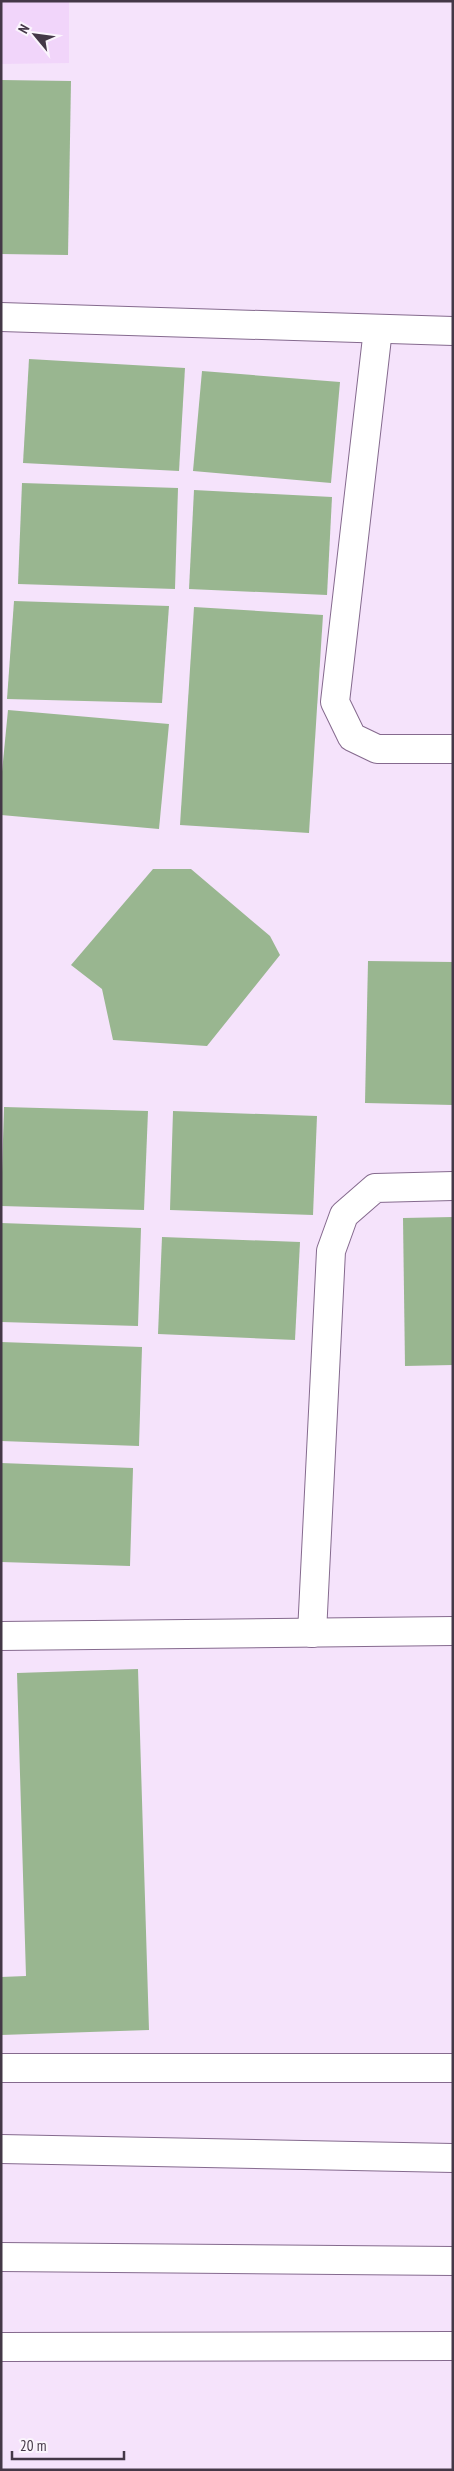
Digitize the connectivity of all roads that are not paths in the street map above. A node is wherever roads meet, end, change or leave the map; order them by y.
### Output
1 (1, 317) edge
2 (378, 329) junction
3 (453, 331) edge
4 (453, 749) edge
5 (453, 1186) edge
6 (453, 1631) edge
7 (312, 1633) junction
8 (1, 1636) edge
9 (1, 2068) edge
10 (453, 2068) edge
11 (1, 2149) edge
12 (453, 2158) edge
13 (1, 2257) edge
14 (453, 2261) edge
15 (453, 2346) edge
16 (1, 2347) edge

1 - 2 street
2 - 3 street
2 - 4 street
5 - 7 street
6 - 7 street
7 - 8 street
9 - 10 street
11 - 12 street
13 - 14 street
15 - 16 street

